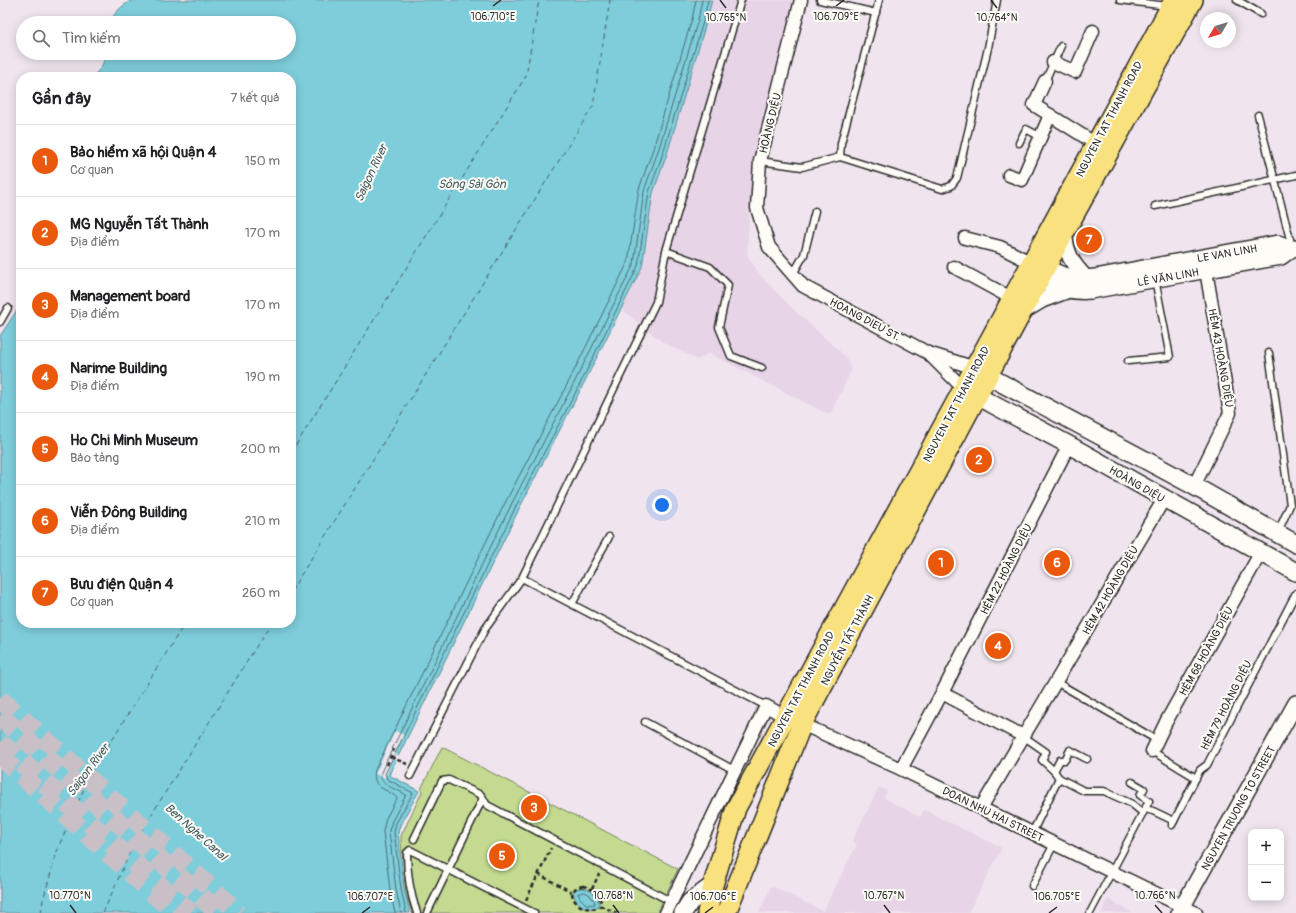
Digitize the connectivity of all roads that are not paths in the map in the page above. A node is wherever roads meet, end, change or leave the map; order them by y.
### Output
1 (741, 0) edge
2 (801, 0) edge
3 (820, 0) edge
4 (879, 0) edge
5 (997, 0) edge
6 (1120, 0) edge
7 (1193, 0) edge
8 (1236, 0) edge
9 (1172, 3) edge
10 (876, 13) junction
11 (1261, 14) dead end
12 (1093, 31) dead end
13 (1061, 46) dead end
14 (1054, 62) junction
15 (1045, 81) joint
16 (1258, 115) dead end
17 (1050, 116) junction
18 (1041, 137) junction
19 (1020, 143) dead end
20 (1096, 144) junction
21 (840, 157) junction
22 (760, 161) junction
23 (1009, 175) dead end
24 (1296, 175) edge
25 (1275, 179) junction
26 (1155, 206) dead end
27 (815, 211) dead end
28 (1064, 233) junction
29 (965, 238) dead end
30 (1294, 248) edge
31 (666, 251) junction
32 (954, 267) dead end
33 (1206, 270) junction
34 (1039, 271) junction
35 (792, 274) junction
36 (1086, 278) junction
37 (1155, 280) junction
38 (1066, 291) junction
39 (1017, 305) junction
40 (8, 308) dead end
41 (0, 322) edge
42 (928, 353) junction
43 (1269, 353) dead end
44 (1128, 361) dead end
45 (762, 368) dead end
46 (982, 372) junction
47 (970, 392) junction
48 (1069, 445) junction
49 (1194, 486) junction
50 (1164, 499) junction
51 (1277, 533) junction
52 (609, 537) dead end
53 (1296, 544) edge
54 (1261, 552) junction
55 (1296, 572) edge
56 (522, 578) junction
57 (1296, 593) edge
58 (572, 604) junction
59 (1056, 682) junction
60 (942, 693) junction
61 (1296, 703) edge
62 (766, 706) junction
63 (794, 720) junction
64 (645, 722) dead end
65 (1023, 736) junction
66 (1154, 746) junction
67 (1087, 759) dead end
68 (902, 769) junction
69 (734, 770) junction
70 (1054, 771) junction
71 (410, 776) dead end
72 (1059, 778) junction
73 (1196, 778) junction
74 (752, 780) junction
75 (1132, 782) dead end
76 (483, 798) junction
77 (981, 808) junction
78 (1144, 811) junction
79 (1032, 833) junction
80 (414, 839) dead end
81 (1054, 844) junction
82 (448, 870) junction
83 (1111, 872) junction
84 (713, 885) junction
85 (1032, 886) dead end
86 (674, 909) edge
87 (1181, 909) edge
88 (726, 912) edge
89 (417, 913) edge
90 (427, 913) edge
91 (534, 913) edge
92 (707, 913) edge
93 (1090, 913) edge
94 (1196, 913) edge

1 - 31 lane
2 - 22 street, HOÀNG DIỆU
3 - 10 lane
4 - 10 lane
5 - 21 lane
6 - 9 lane
7 - 28 main road, NGUYEN TAT THANH ROAD
8 - 11 lane
9 - 20 main road, NGUYEN TAT THANH ROAD
10 - 21 lane
12 - 14 street
13 - 14 lane
14 - 15 lane
15 - 17 street
16 - 25 lane
17 - 18 street
17 - 20 street
18 - 19 lane
18 - 23 street
20 - 34 main road, NGUYEN TAT THANH ROAD
21 - 22 lane
22 - 35 street, HOANG DIEU ST.
24 - 25 lane
25 - 26 lane
25 - 30 lane
27 - 35 lane
28 - 34 main road, NGUYEN TAT THANH ROAD
28 - 36 street
29 - 34 street
30 - 33 street, LÊ VĂN LINH
30 - 36 street, LE VAN LINH
31 - 45 lane
31 - 56 lane
32 - 39 street
33 - 37 street, LÊ VĂN LINH
33 - 49 street, HẺM 43 HOÀNG DIỆU
34 - 36 street, LE VAN LINH
34 - 38 street, LÊ VĂN LINH
34 - 39 main road, NGUYEN TAT THANH ROAD
35 - 42 street, HOANG DIEU ST.
37 - 38 street, LÊ VĂN LINH
37 - 44 lane
38 - 39 street
39 - 46 main road, NGUYEN TAT THANH ROAD
40 - 41 lane
42 - 46 street
42 - 47 street, HOANG DIEU ST.
43 - 51 lane
46 - 47 main road, NGUYEN TAT THANH ROAD
46 - 49 main road
47 - 48 main road, HOÀNG DIỆU
47 - 63 main road, NGUYEN TAT THANH ROAD
48 - 50 main road, HOÀNG DIỆU
48 - 60 street, HẺM 22 HOÀNG DIỆU
49 - 51 main road
50 - 54 main road, HOÀNG DIỆU
50 - 59 street, HẺM 42 HOÀNG DIỆU
51 - 53 main road
52 - 58 lane
54 - 55 main road, HOÀNG DIỆU
54 - 66 street, HẺM 68 HOÀNG DIỆU
56 - 58 lane
56 - 71 lane
57 - 73 lane, HẺM 79 HOÀNG DIỆU
58 - 62 lane
59 - 65 street, HẺM 42 HOÀNG DIỆU
59 - 66 lane
60 - 65 street
60 - 68 street, HẺM 22 HOÀNG DIỆU
61 - 87 street, NGUYEN TRUONG TO STREET
62 - 63 street, DOAN NHU HAI STREET
62 - 69 street
63 - 68 street, DOAN NHU HAI STREET
63 - 74 main road, NGUYEN TAT THANH ROAD
63 - 88 main road
64 - 69 lane
65 - 70 lane
65 - 77 street, HẺM 42 HOÀNG DIỆU
66 - 73 lane
67 - 70 lane
68 - 77 street, DOAN NHU HAI STREET
69 - 74 street
69 - 86 street
70 - 72 lane
72 - 78 lane
72 - 79 lane
73 - 78 lane, HẺM 79 HOÀNG DIỆU
74 - 84 main road, NGUYEN TAT THANH ROAD
75 - 78 lane
76 - 80 lane
76 - 82 lane
76 - 86 lane
77 - 79 street, DOAN NHU HAI STREET
78 - 83 lane
79 - 81 street, DOAN NHU HAI STREET
81 - 83 street, DOAN NHU HAI STREET
81 - 85 lane
82 - 89 lane
82 - 90 lane
82 - 91 lane
83 - 87 street, DOAN NHU HAI STREET
83 - 93 lane
84 - 86 main road
84 - 92 main road
87 - 94 street, DOAN NHU HAI STREET

